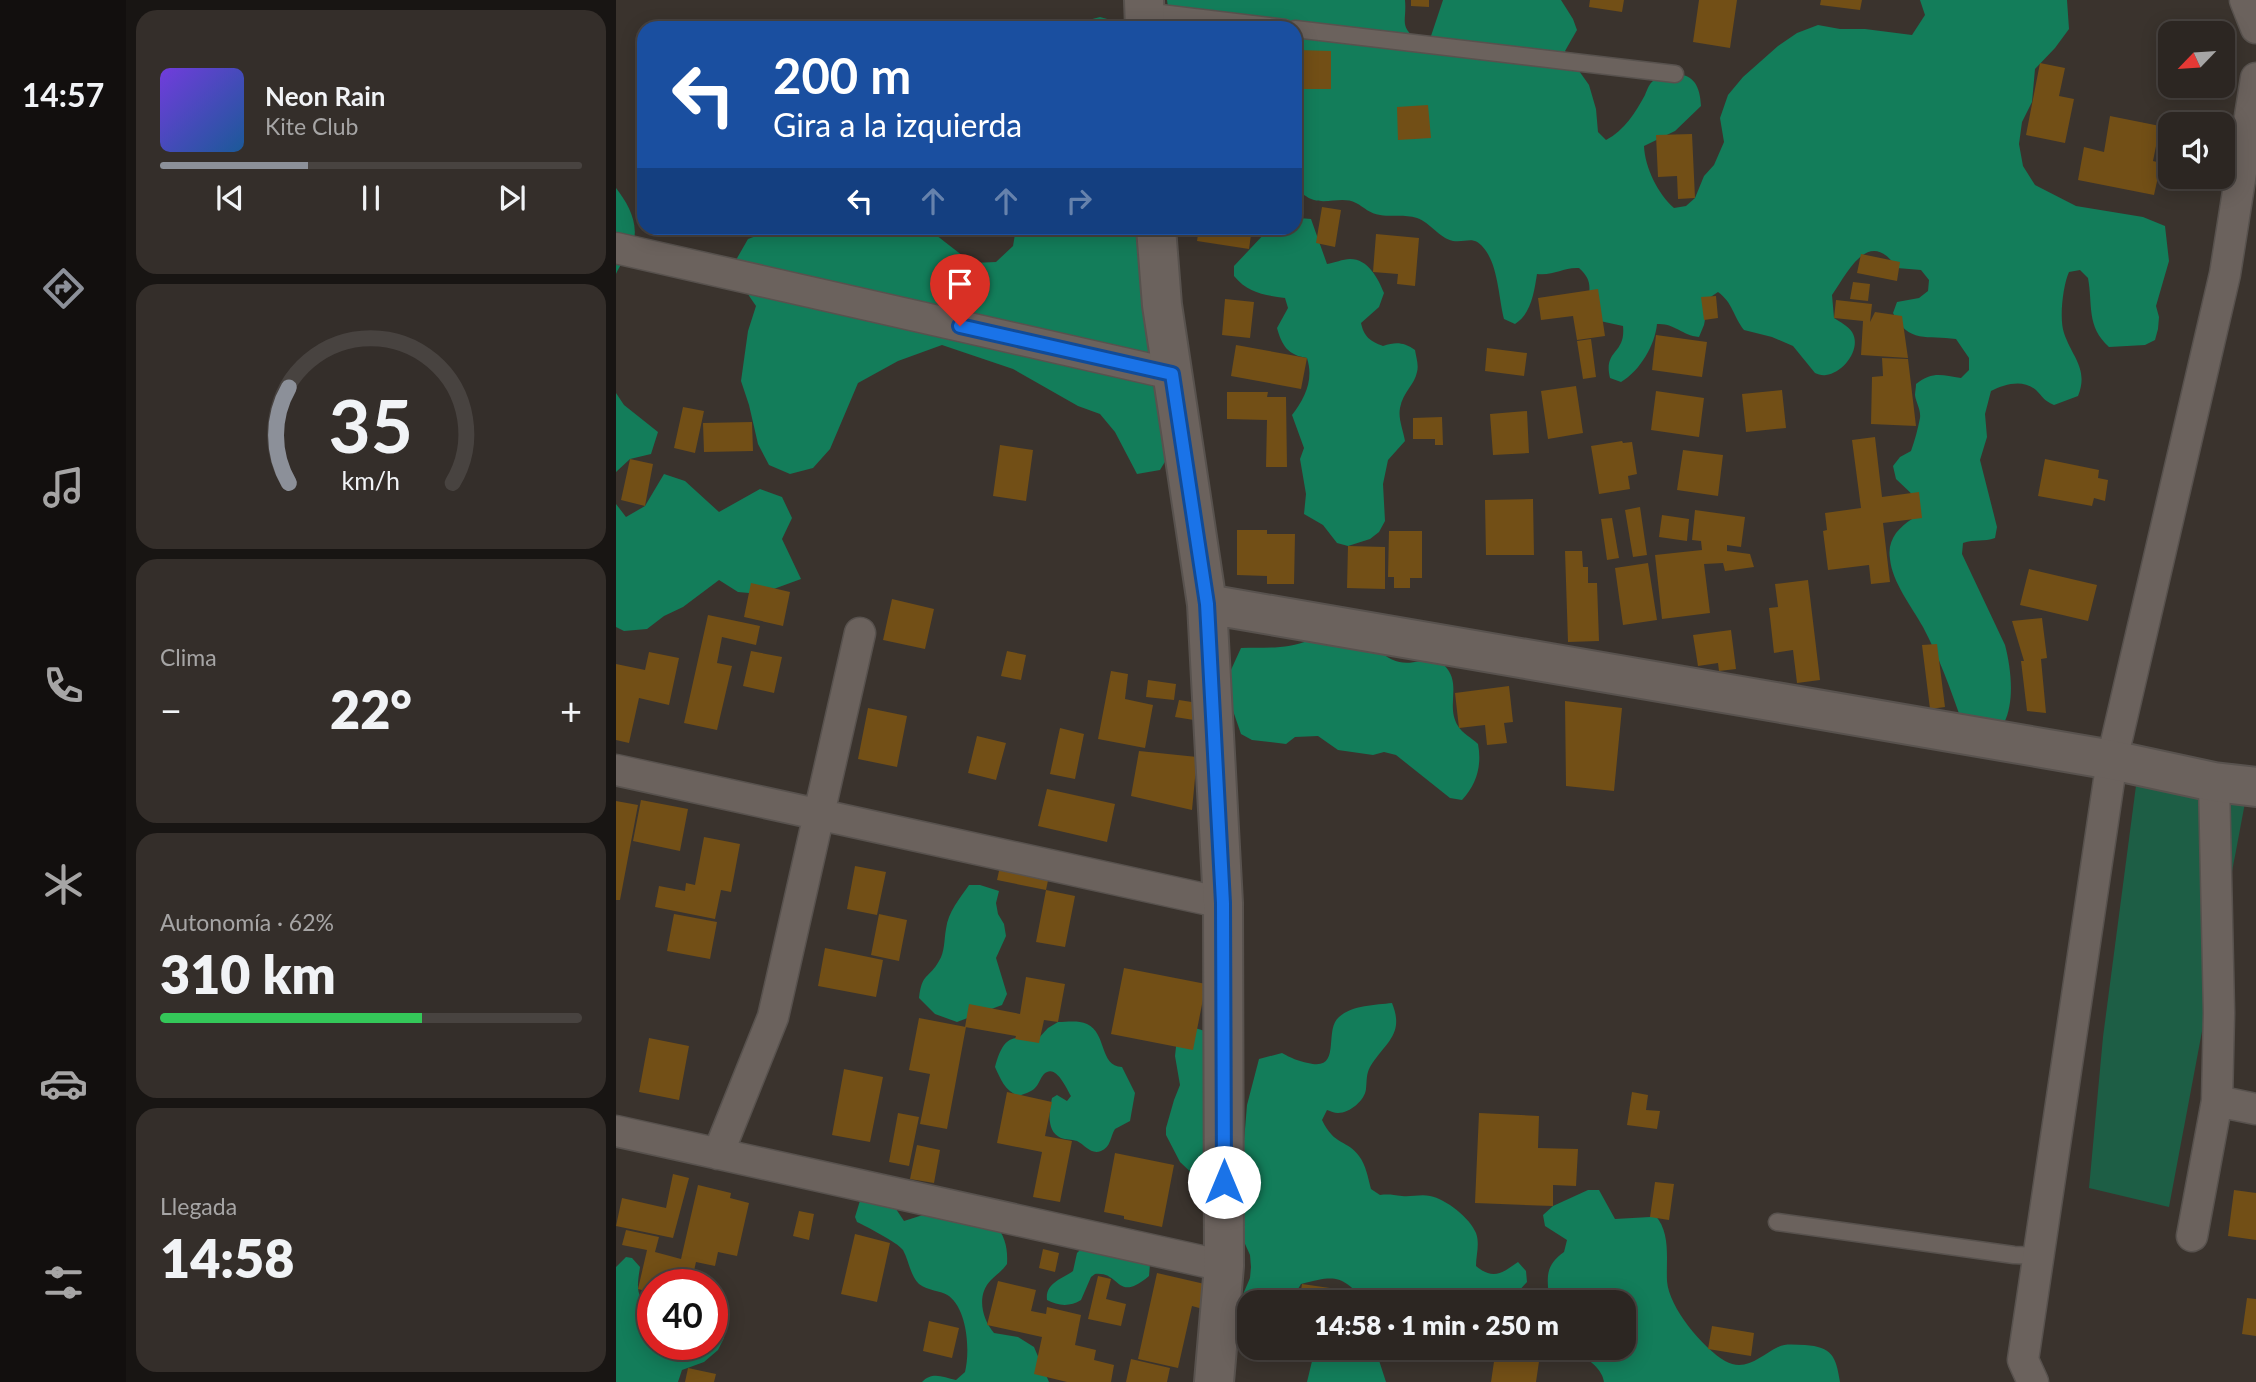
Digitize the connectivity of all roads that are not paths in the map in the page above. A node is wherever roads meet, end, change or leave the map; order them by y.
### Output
1 (2245, 0) edge
2 (1144, 13) edge
3 (1220, 21) edge
4 (2256, 28) edge
5 (1302, 30) edge
6 (1675, 74) dead end
7 (2256, 78) edge
8 (1157, 235) edge
9 (616, 248) edge
10 (1172, 374) junction
11 (1207, 604) junction
12 (860, 633) dead end
13 (2112, 760) junction
14 (616, 770) edge
15 (2214, 782) junction
16 (2256, 787) edge
17 (819, 814) junction
18 (1223, 903) junction
19 (2217, 1101) junction
20 (2256, 1109) edge
21 (616, 1131) edge
22 (718, 1154) junction
23 (1777, 1222) dead end
24 (2192, 1236) dead end
25 (2039, 1256) junction
26 (1224, 1266) junction
27 (1214, 1382) edge
28 (2033, 1382) edge

1 - 4 street
2 - 3 lane
5 - 6 lane
7 - 13 street
8 - 10 street
9 - 10 street
10 - 11 street
11 - 13 street
11 - 18 street
12 - 17 street
13 - 15 street
13 - 25 street
14 - 17 street
15 - 16 street
15 - 19 street
17 - 18 street
17 - 22 street
18 - 26 street
19 - 20 street
19 - 24 street
21 - 22 street
22 - 26 street
23 - 25 lane
25 - 28 street
26 - 27 street

